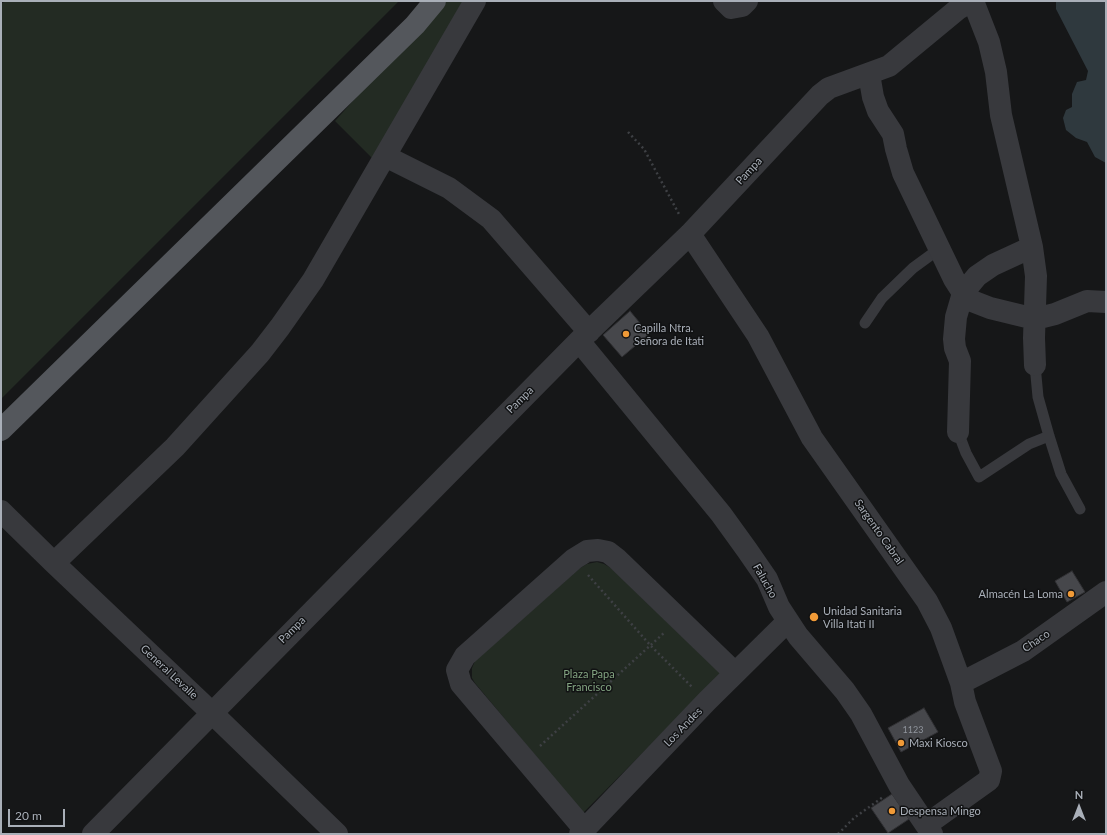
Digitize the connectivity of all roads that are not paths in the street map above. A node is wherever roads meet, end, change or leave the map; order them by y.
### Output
1 (435, 1) edge
2 (475, 1) edge
3 (724, 1) edge
4 (747, 1) edge
5 (973, 1) edge
6 (869, 74) junction
7 (385, 156) junction
8 (690, 234) junction
9 (1032, 247) junction
10 (939, 249) junction
11 (963, 293) junction
12 (1106, 302) edge
13 (1035, 319) junction
14 (866, 323) dead end
15 (584, 336) junction
16 (1035, 365) joint
17 (1, 430) edge
18 (958, 432) joint
19 (1049, 436) junction
20 (1080, 510) dead end
21 (1, 511) edge
22 (54, 564) junction
23 (1106, 592) edge
24 (788, 621) junction
25 (735, 673) junction
26 (961, 683) junction
27 (211, 712) junction
28 (929, 830) edge
29 (582, 831) edge
30 (93, 834) edge
31 (337, 834) edge

1 - 17 main road
2 - 7 street
3 - 4 street
5 - 6 street, Pampa
5 - 9 street
6 - 8 street, Pampa
6 - 10 street
7 - 15 street, Falucho
7 - 22 street
8 - 15 street, Pampa
8 - 26 street, Sargento Cabral
9 - 11 street
9 - 13 street
10 - 11 street
10 - 14 lane
11 - 13 street
11 - 18 street
12 - 13 street
13 - 16 street
15 - 24 street, Falucho
15 - 27 street, Pampa
16 - 19 lane
18 - 19 lane
19 - 20 lane
21 - 22 street, General Levalle
22 - 27 street, General Levalle
23 - 26 street, Chaco
24 - 25 street, Los Andes
24 - 28 street, Falucho
25 - 29 street, Los Andes
25 - 29 street
26 - 28 street, Sargento Cabral
27 - 30 street, Pampa
27 - 31 street, General Levalle

